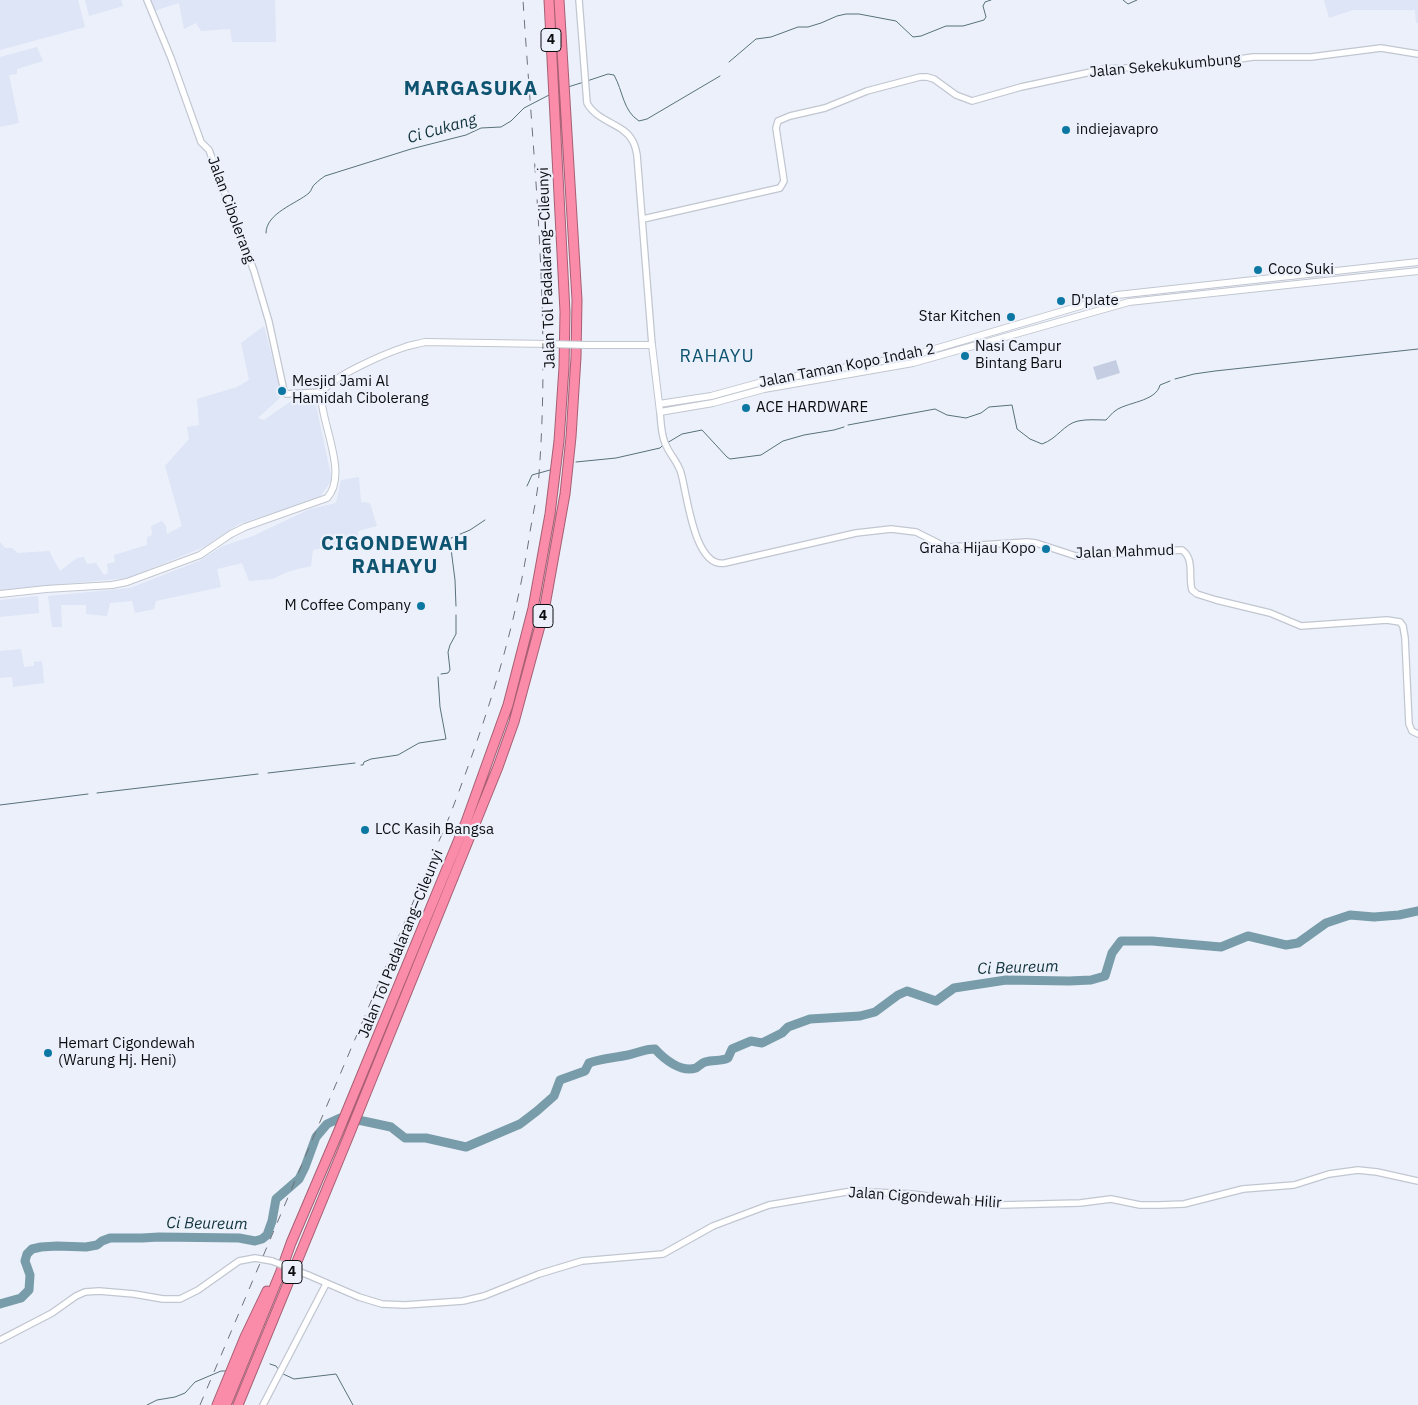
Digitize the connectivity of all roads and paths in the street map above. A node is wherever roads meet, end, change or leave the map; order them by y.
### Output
1 (147, 0) edge
2 (549, 0) edge
3 (559, 0) edge
4 (579, 0) edge
5 (1418, 54) edge
6 (643, 219) junction
7 (1418, 262) edge
8 (1418, 270) edge
9 (1330, 272) junction
10 (1330, 280) junction
11 (652, 345) junction
12 (848, 370) junction
13 (321, 392) junction
14 (711, 396) junction
15 (713, 403) junction
16 (659, 404) junction
17 (660, 412) junction
18 (0, 594) edge
19 (1418, 734) edge
20 (1418, 1181) edge
21 (291, 1243) junction
22 (326, 1284) junction
23 (276, 1310) junction
24 (0, 1340) edge
25 (217, 1405) edge
26 (226, 1405) edge
27 (238, 1405) edge
28 (244, 1405) edge
29 (263, 1405) edge

1 - 13 street, Jalan Cibolerang
2 - 21 highway, Jalan Tol Padalarang–Cileunyi / 4
3 - 23 highway, Jalan Tol Padalarang–Cileunyi / 4
4 - 6 street
5 - 6 street, Jalan Sekekukumbung
6 - 11 street
7 - 9 main road, Jalan Taman Kopo Indah 2
8 - 10 main road, Jalan Taman Kopo Indah 2
9 - 10 main road
9 - 12 main road, Jalan Taman Kopo Indah 2
10 - 12 main road, Jalan Taman Kopo Indah 2
11 - 13 main road, bridge
11 - 16 main road
12 - 14 main road, Jalan Taman Kopo Indah 2
12 - 15 main road, Jalan Taman Kopo Indah 2
13 - 18 main road
14 - 15 main road
14 - 16 main road, Jalan Taman Kopo Indah 2
15 - 17 main road, Jalan Taman Kopo Indah 2
16 - 17 main road
17 - 19 street, Jalan Mahmud
20 - 22 street, Jalan Cigondewah Hilir
21 - 25 highway
21 - 26 highway, Jalan Tol Padalarang–Cileunyi / 4
22 - 24 street, Jalan Cigondewah Hilir, bridge
22 - 29 street
23 - 27 highway, Jalan Tol Padalarang–Cileunyi / 4
23 - 28 highway

